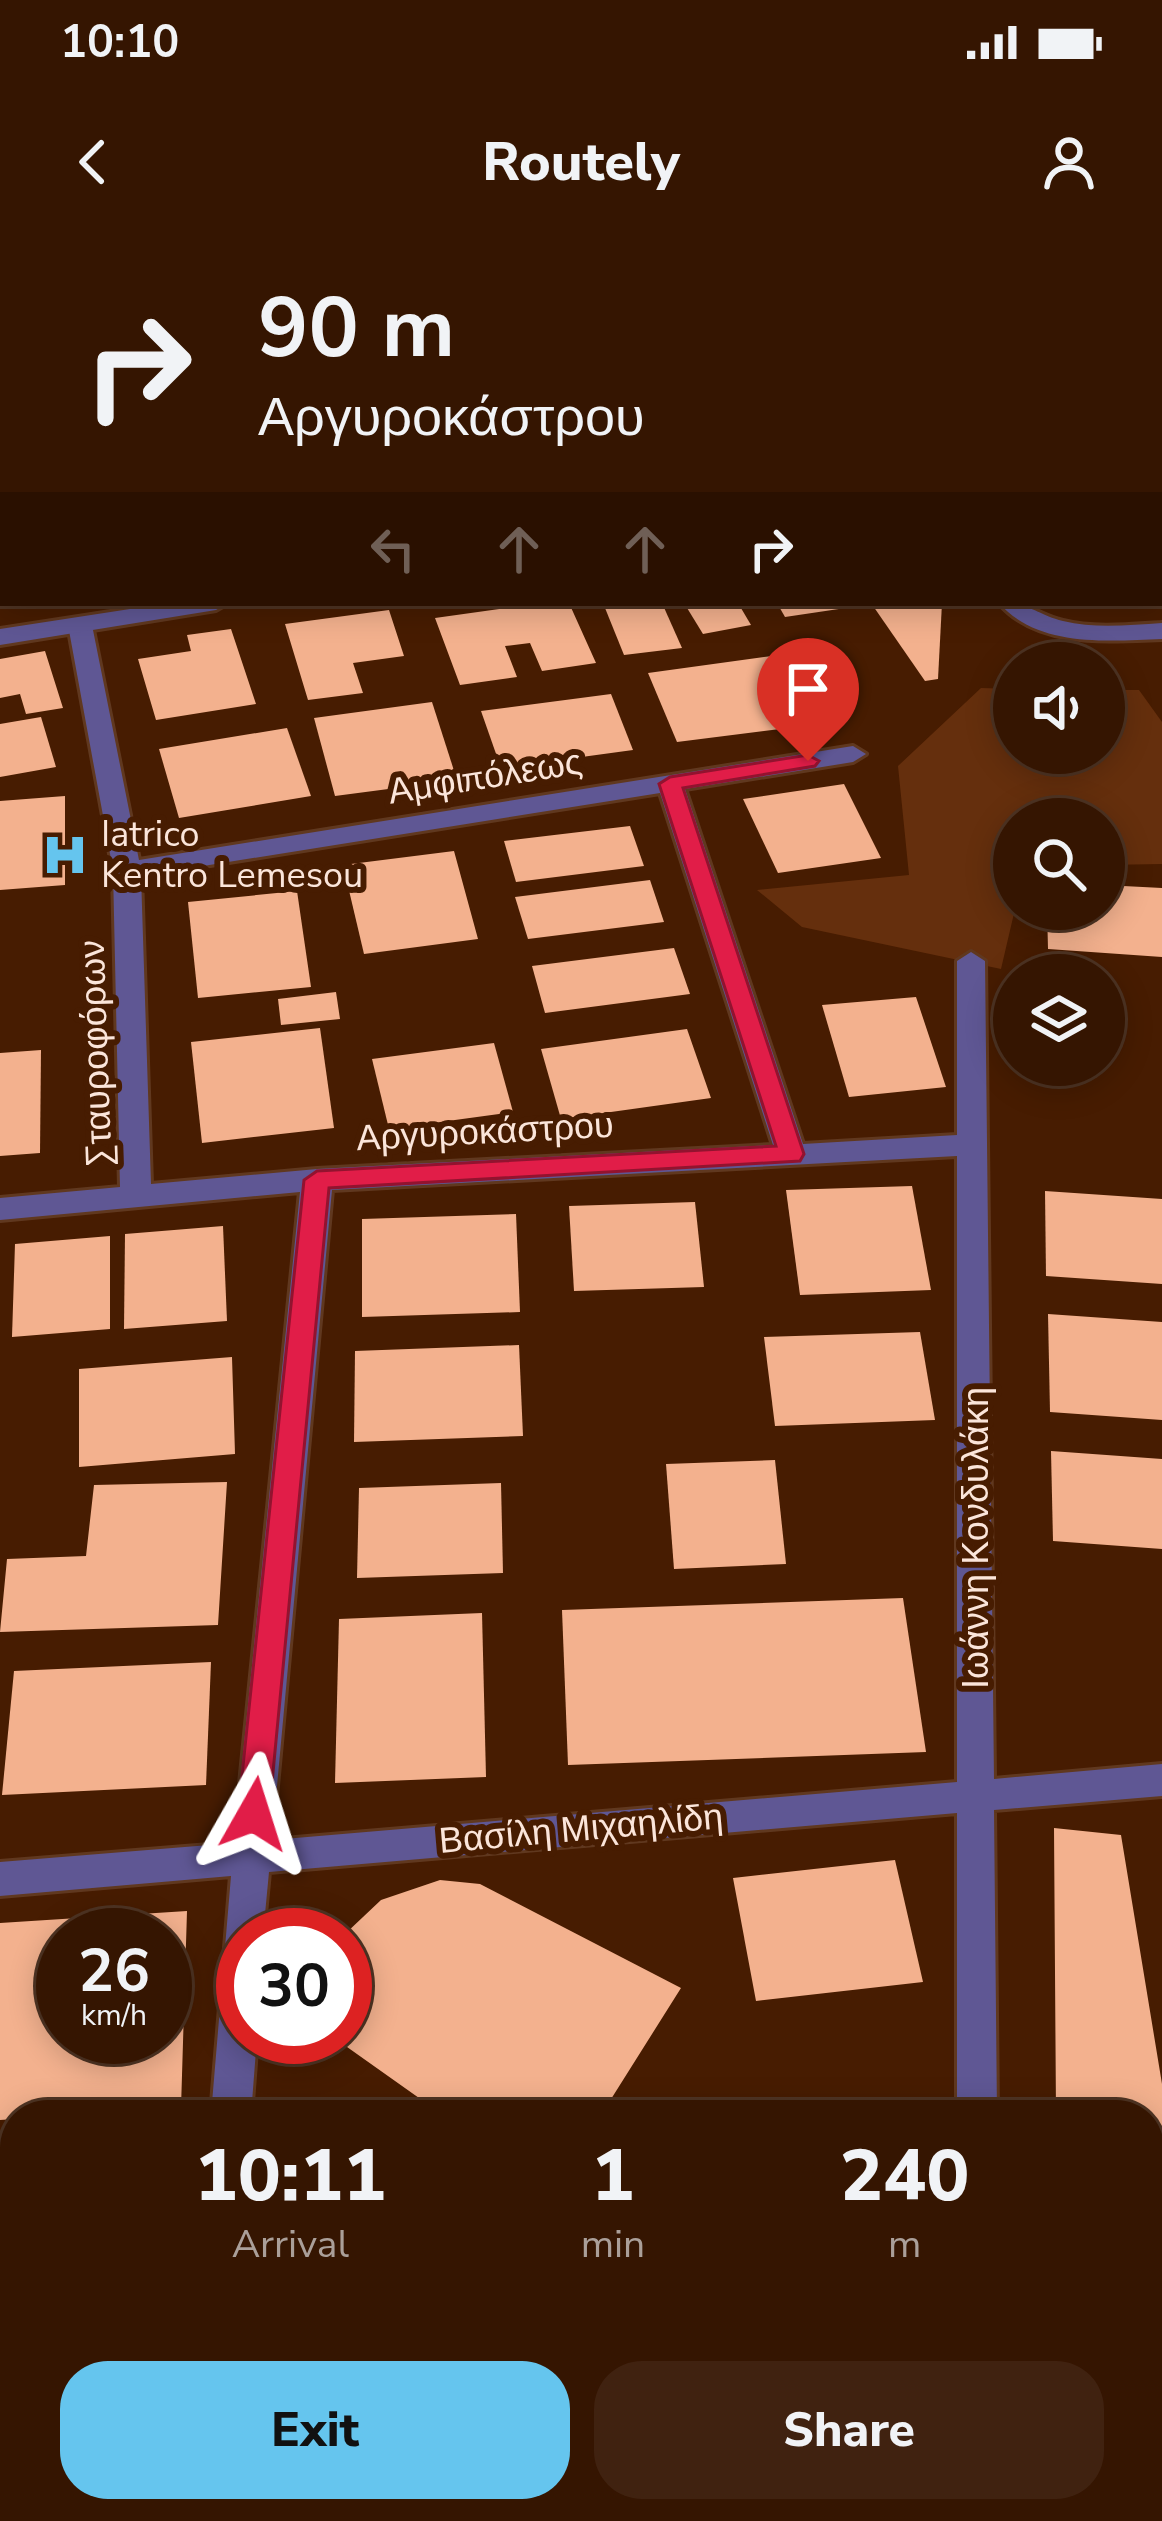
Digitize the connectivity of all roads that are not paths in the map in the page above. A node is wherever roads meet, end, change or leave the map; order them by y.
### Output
1 (197, 606) edge
2 (1015, 606) edge
3 (80, 625) junction
4 (1162, 631) edge
5 (0, 637) edge
6 (854, 754) dead end
7 (670, 784) junction
8 (127, 870) junction
9 (971, 961) dead end
10 (975, 1145) junction
11 (791, 1154) junction
12 (317, 1180) junction
13 (136, 1195) junction
14 (0, 1209) edge
15 (1162, 1779) edge
16 (977, 1792) junction
17 (249, 1860) junction
18 (0, 1879) edge
19 (246, 1908) edge
20 (235, 2064) edge
21 (232, 2100) edge
22 (977, 2100) edge

1 - 3 street
2 - 4 street
3 - 5 street
3 - 8 street, Σταυροφόρων
6 - 7 street, Αμφιπόλεως
7 - 8 street, Αμφιπόλεως
7 - 11 street
8 - 13 street, Σταυροφόρων
9 - 10 street, Ιωάννη Κονδυλάκη
10 - 11 street, Αργυροκάστρου
10 - 16 street, Ιωάννη Κονδυλάκη
11 - 12 street, Αργυροκάστρου
12 - 13 street, Αργυροκάστρου
12 - 17 street
13 - 14 street, Αργυροκάστρου
15 - 16 street, Βασίλη Μιχαηλίδη
16 - 17 street, Βασίλη Μιχαηλίδη
16 - 22 street, Ιωάννη Κονδυλάκη
17 - 18 street, Βασίλη Μιχαηλίδη
17 - 19 street
20 - 21 street

